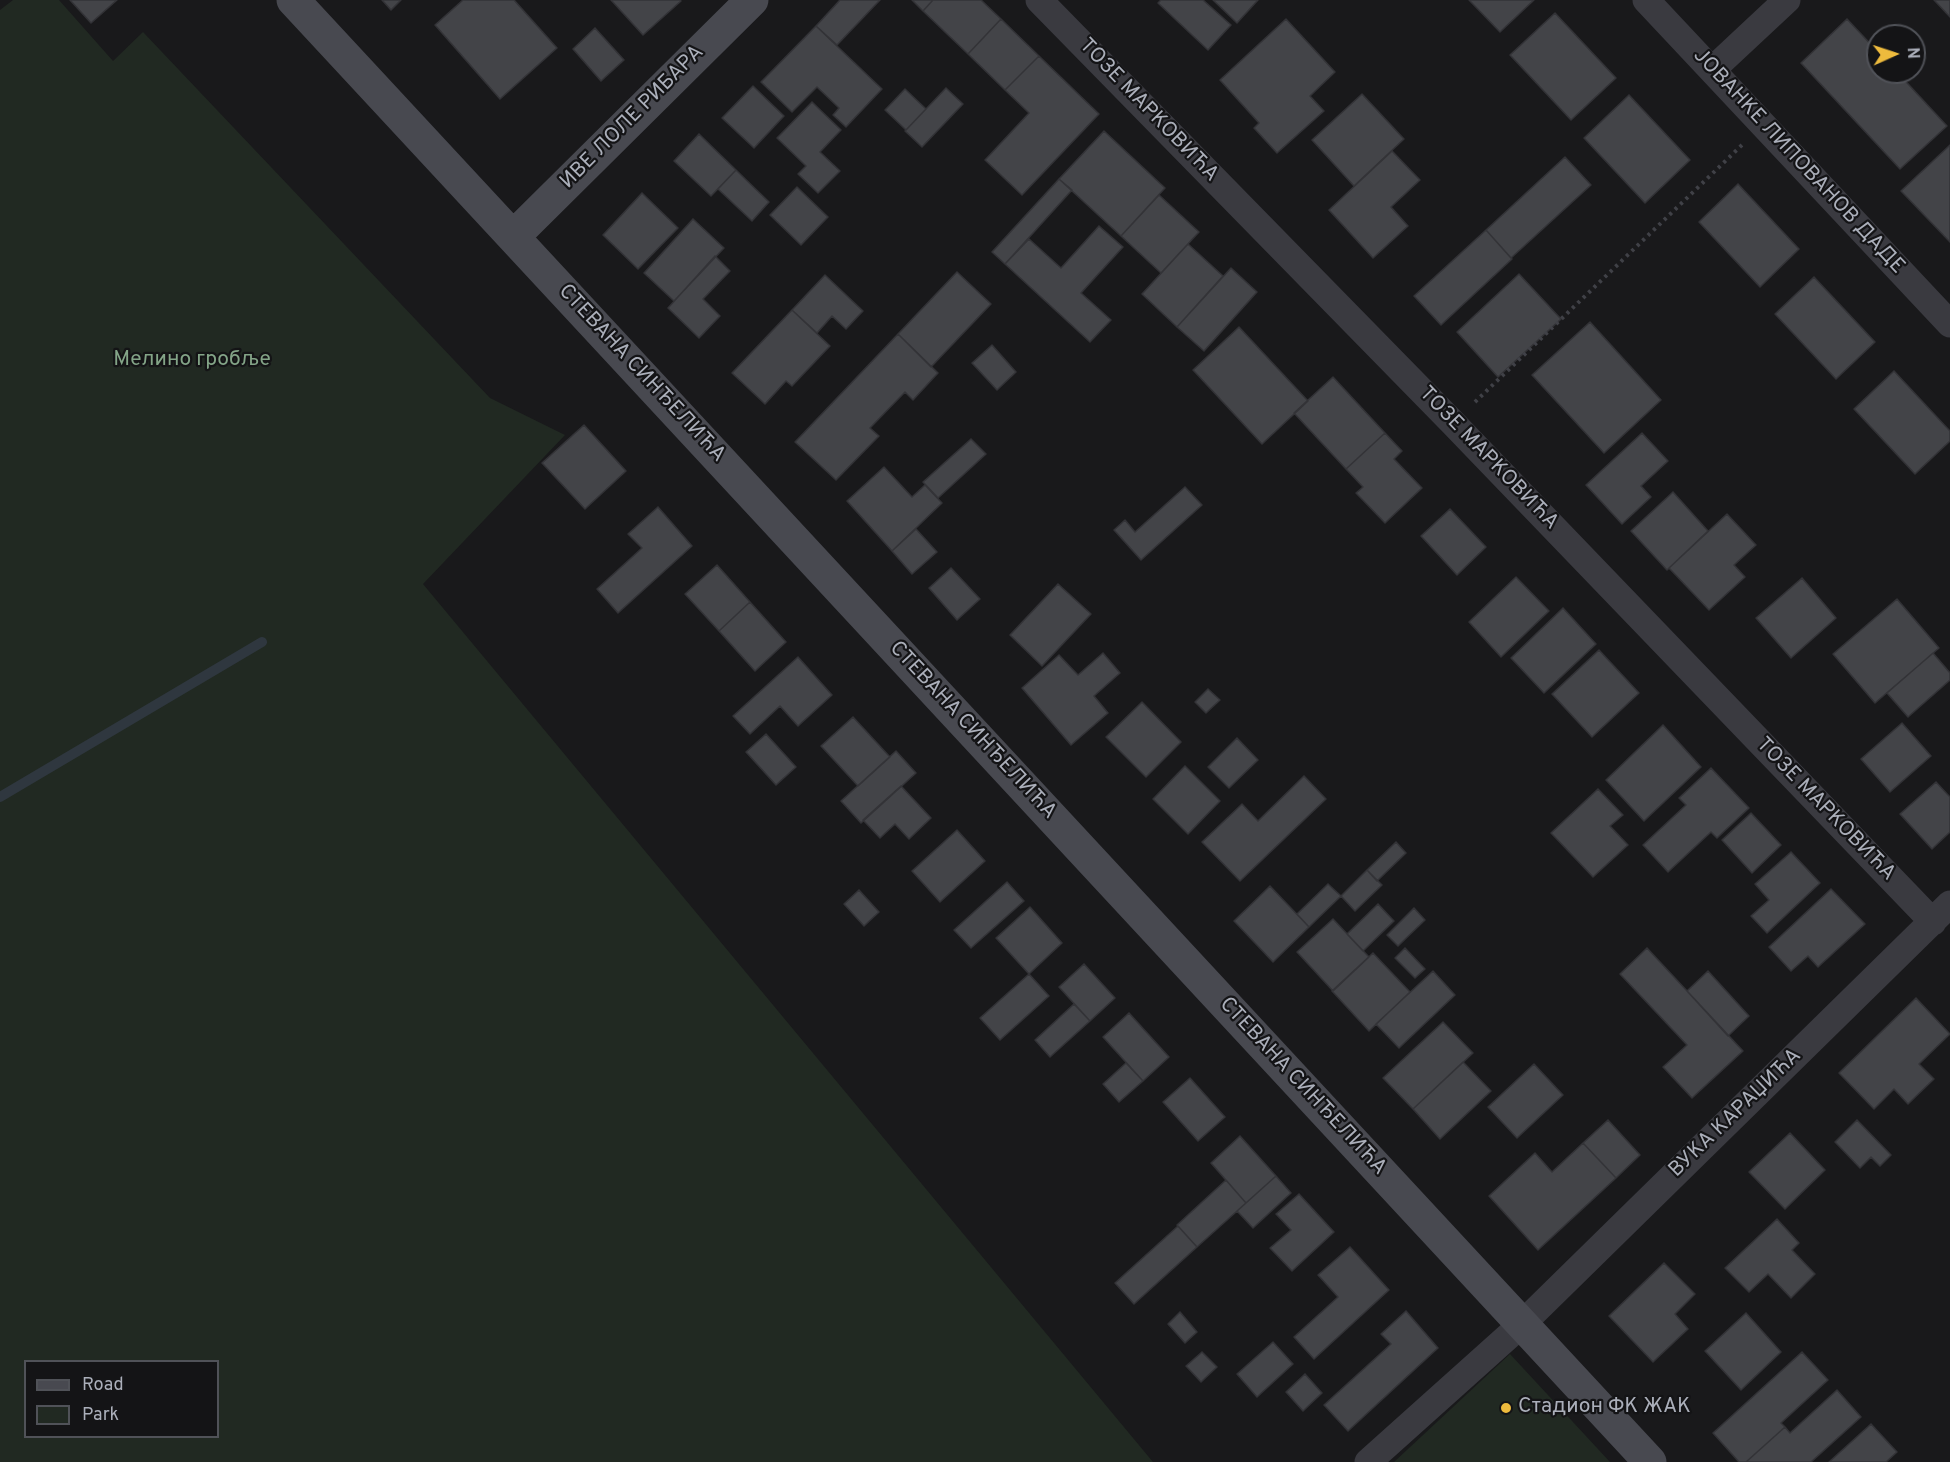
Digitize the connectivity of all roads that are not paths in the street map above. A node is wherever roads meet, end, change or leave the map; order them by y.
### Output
1 (293, 0) edge
2 (752, 0) edge
3 (1039, 0) edge
4 (1646, 0) edge
5 (1787, 0) edge
6 (1712, 70) junction
7 (513, 237) junction
8 (1950, 324) edge
9 (1941, 913) edge
10 (1522, 1324) junction
11 (1368, 1462) edge
12 (1650, 1462) edge

1 - 7 street, СТЕВАНА СИНЂЕЛИЋА
2 - 7 street, ИВЕ ЛОЛЕ РИБАРА
3 - 9 street, ТОЗЕ МАРКОВИЋА
4 - 6 street, ЈОВАНКЕ ЛИПОВАНОВ ДАДЕ
5 - 6 street
6 - 8 street, ЈОВАНКЕ ЛИПОВАНОВ ДАДЕ
7 - 10 street, СТЕВАНА СИНЂЕЛИЋА
9 - 10 street, ВУКА КАРАЏИЋА
10 - 11 street, ВУКА КАРАЏИЋА
10 - 12 street, СТЕВАНА СИНЂЕЛИЋА

